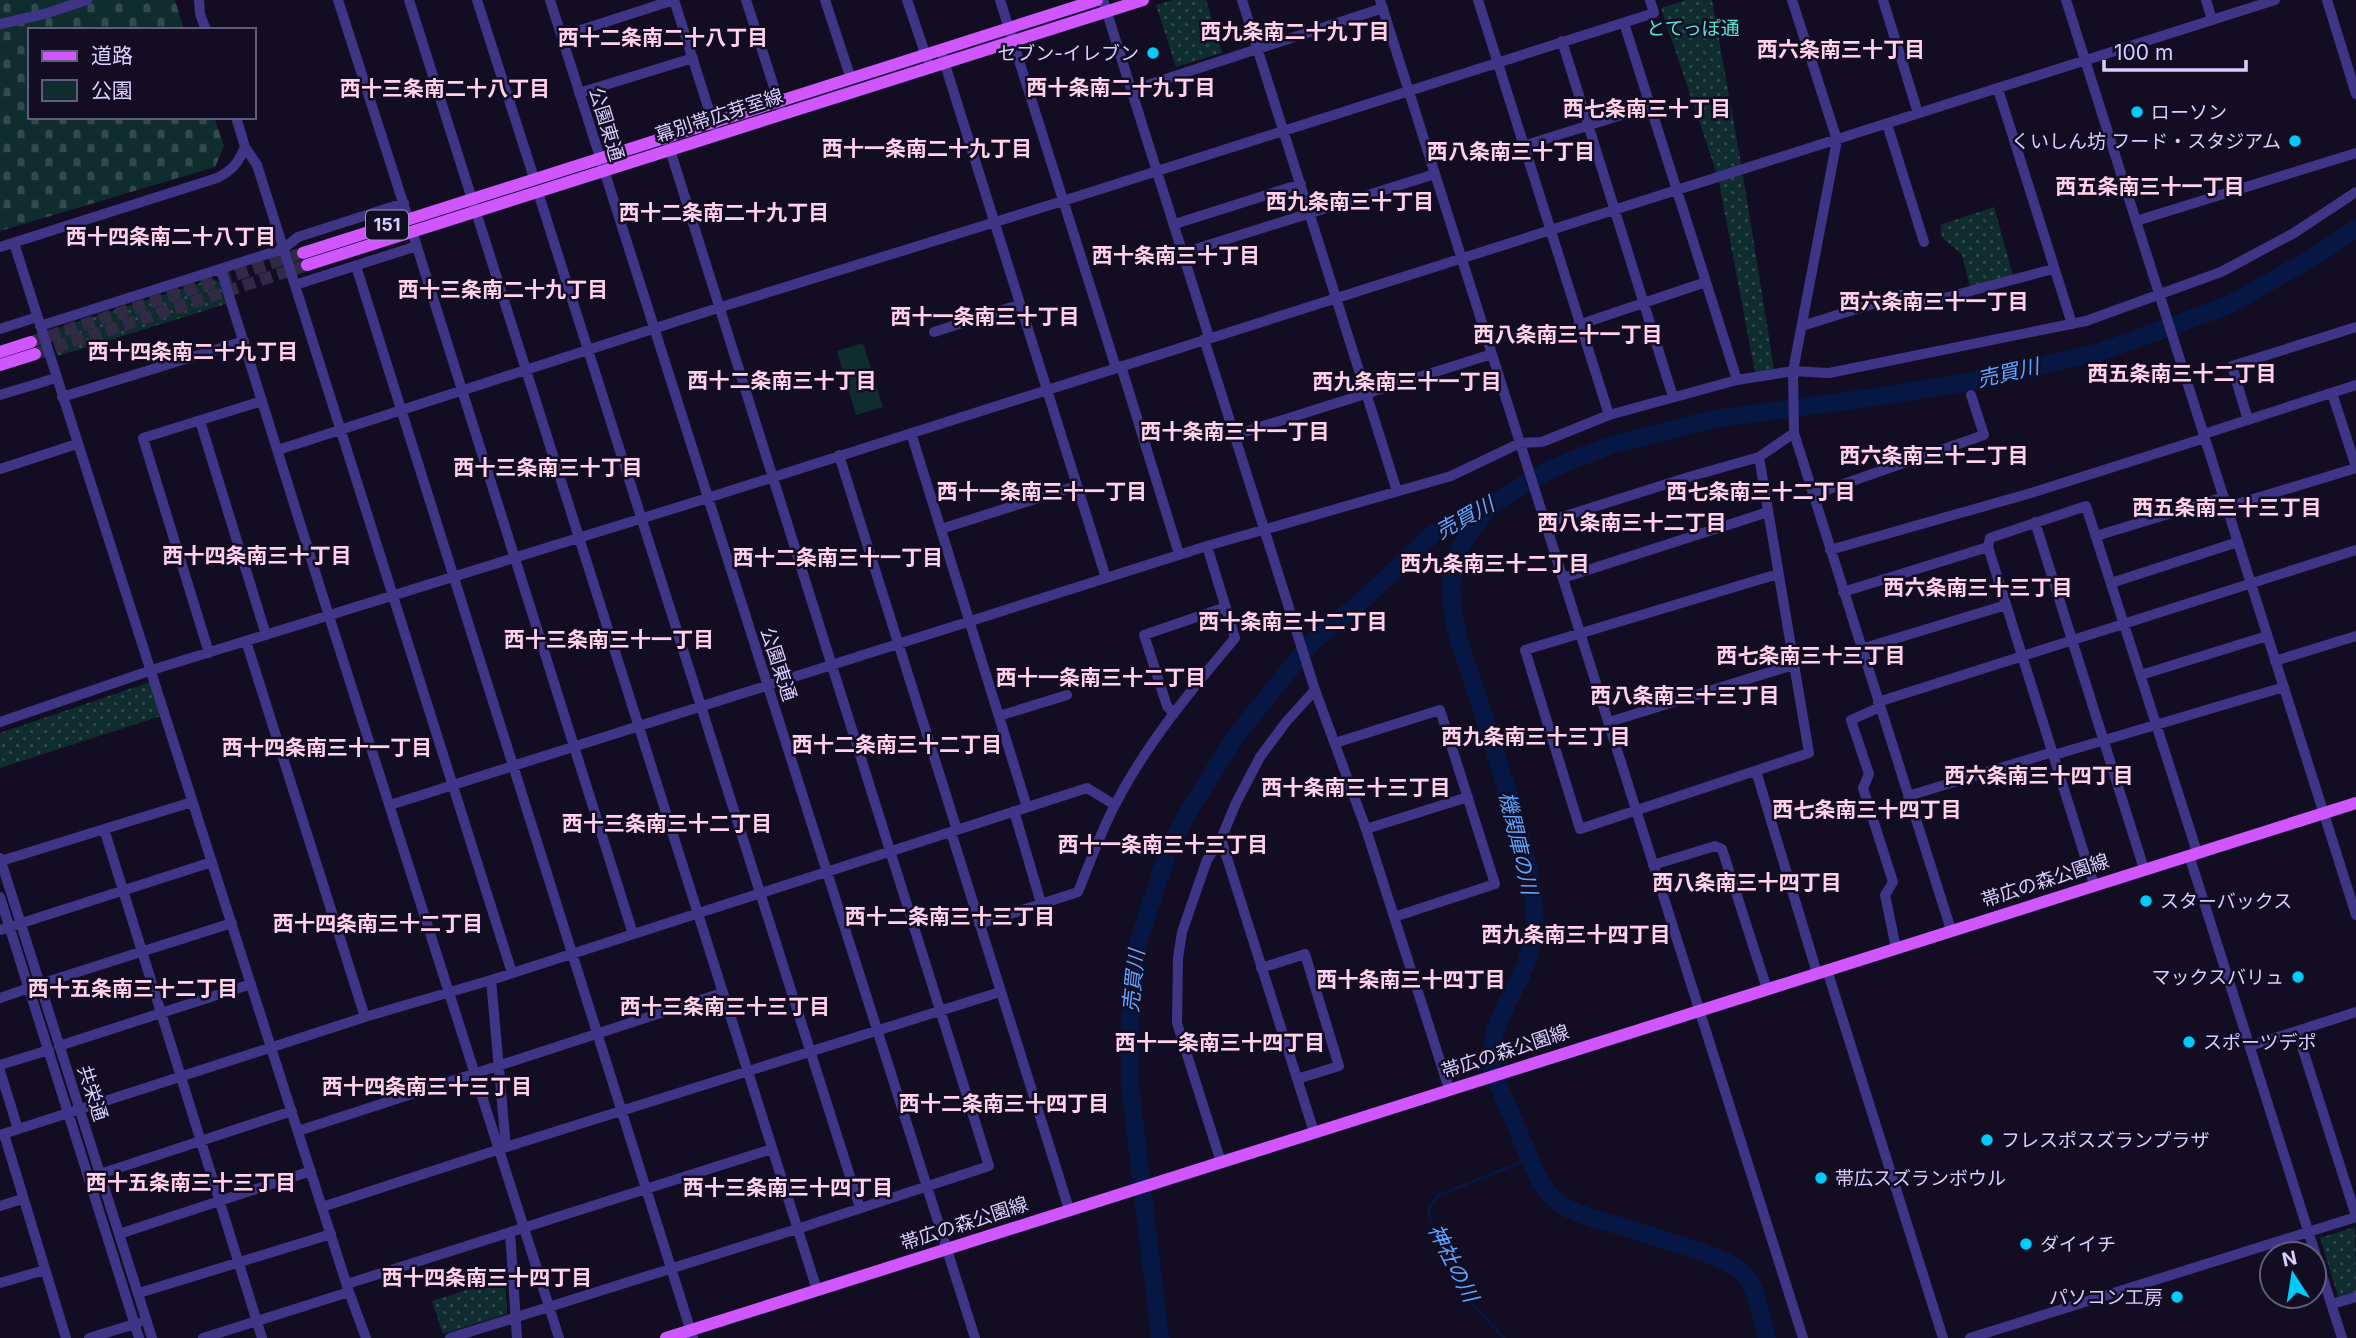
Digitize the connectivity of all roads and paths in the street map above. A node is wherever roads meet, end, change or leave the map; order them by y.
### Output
1 (87, 0) edge
2 (199, 0) edge
3 (338, 0) edge
4 (408, 0) edge
5 (477, 0) edge
6 (550, 0) edge
7 (674, 0) edge
8 (746, 0) edge
9 (825, 0) edge
10 (907, 0) edge
11 (1000, 0) edge
12 (1097, 0) edge
13 (1143, 0) edge
14 (1242, 0) edge
15 (1478, 0) edge
16 (1650, 0) edge
17 (1792, 0) edge
18 (1883, 0) edge
19 (2066, 0) edge
20 (2206, 0) edge
21 (2276, 0) edge
22 (2327, 0) edge
23 (2264, 2) edge
24 (1382, 4) edge
25 (1105, 6) edge
26 (2212, 20) junction
27 (1624, 23) junction
28 (0, 24) edge
29 (205, 28) edge
30 (1009, 28) junction
31 (562, 36) junction
32 (1013, 41) junction
33 (1562, 41) junction
34 (1257, 48) junction
35 (942, 57) junction
36 (693, 58) junction
37 (927, 61) junction
38 (2085, 61) junction
39 (1497, 62) junction
40 (851, 79) junction
41 (1997, 89) junction
42 (1132, 90) junction
43 (1409, 91) junction
44 (579, 93) junction
45 (2356, 94) edge
46 (1650, 106) junction
47 (780, 108) junction
48 (1918, 113) junction
49 (237, 119) edge
50 (713, 122) junction
51 (1887, 124) junction
52 (1588, 125) junction
53 (1284, 131) junction
54 (717, 136) junction
55 (1837, 140) junction
56 (668, 144) junction
57 (1523, 146) junction
58 (245, 147) junction
59 (2356, 153) edge
60 (600, 158) junction
61 (604, 171) junction
62 (1158, 171) junction
63 (1435, 174) junction
64 (534, 178) junction
65 (1301, 184) junction
66 (1677, 190) junction
67 (538, 192) junction
68 (2356, 192) edge
69 (471, 198) junction
70 (1063, 201) junction
71 (404, 203) junction
72 (1614, 210) junction
73 (475, 211) junction
74 (1310, 212) junction
75 (408, 218) junction
76 (2136, 221) junction
77 (993, 222) junction
78 (1175, 224) junction
79 (1550, 230) junction
80 (412, 231) junction
81 (1924, 242) dead end
82 (13, 243) junction
83 (417, 246) junction
84 (0, 247) edge
85 (283, 250) junction
86 (1183, 253) junction
87 (1463, 258) junction
88 (356, 266) junction
89 (2053, 269) junction
90 (222, 270) junction
91 (1706, 282) junction
92 (295, 285) junction
93 (2159, 294) junction
94 (1336, 298) junction
95 (1644, 302) junction
96 (1018, 305) junction
97 (721, 307) junction
98 (38, 322) junction
99 (2072, 324) junction
100 (1578, 325) junction
101 (1802, 326) junction
102 (2356, 327) edge
103 (0, 329) edge
104 (655, 329) junction
105 (934, 332) dead end
106 (1207, 338) junction
107 (244, 341) junction
108 (589, 351) junction
109 (0, 352) edge
110 (1492, 354) junction
111 (0, 365) edge
112 (1118, 367) junction
113 (526, 371) junction
114 (1793, 374) junction
115 (56, 378) junction
116 (1737, 380) junction
117 (2356, 385) edge
118 (1045, 390) junction
119 (463, 392) junction
120 (1365, 393) junction
121 (2332, 393) junction
122 (0, 395) edge
123 (1971, 395) dead end
124 (62, 397) junction
125 (1673, 397) junction
126 (262, 401) junction
127 (400, 411) junction
128 (1609, 415) junction
129 (2248, 420) junction
130 (200, 421) junction
131 (1794, 430) junction
132 (341, 431) junction
133 (911, 433) junction
134 (1235, 435) junction
135 (2204, 436) junction
136 (1520, 443) junction
137 (77, 444) junction
138 (278, 450) junction
139 (839, 456) junction
140 (1759, 457) junction
141 (2356, 468) edge
142 (0, 469) edge
143 (773, 477) junction
144 (1076, 486) junction
145 (1397, 491) junction
146 (1812, 495) junction
147 (708, 498) junction
148 (2225, 502) junction
149 (1768, 512) junction
150 (642, 518) junction
151 (2035, 522) junction
152 (1546, 525) junction
153 (941, 529) junction
154 (1264, 529) junction
155 (2096, 536) junction
156 (578, 538) junction
157 (2238, 542) junction
158 (1207, 546) junction
159 (1987, 547) junction
160 (1830, 550) junction
161 (2356, 550) edge
162 (1179, 554) junction
163 (516, 557) junction
164 (1778, 574) junction
165 (453, 577) junction
166 (1106, 578) junction
167 (1563, 578) junction
168 (2111, 583) junction
169 (2251, 583) junction
170 (1843, 592) junction
171 (393, 596) junction
172 (2006, 605) junction
173 (1226, 607) junction
174 (329, 616) junction
175 (970, 622) junction
176 (2124, 622) junction
177 (1581, 634) junction
178 (266, 635) junction
179 (2267, 636) junction
180 (2356, 636) edge
181 (2073, 639) junction
182 (246, 641) junction
183 (898, 642) junction
184 (1861, 649) junction
185 (209, 653) junction
186 (2023, 655) junction
187 (2275, 661) junction
188 (832, 664) junction
189 (1793, 665) junction
190 (152, 670) junction
191 (2141, 675) junction
192 (768, 686) junction
193 (1315, 687) junction
194 (2284, 687) junction
195 (1067, 695) dead end
196 (1879, 704) junction
197 (701, 707) junction
198 (1174, 714) junction
199 (999, 716) junction
200 (0, 722) edge
201 (1609, 722) junction
202 (2157, 724) junction
203 (637, 727) junction
204 (2105, 740) junction
205 (1335, 743) junction
206 (575, 747) junction
207 (2054, 753) junction
208 (514, 767) junction
209 (1756, 771) junction
210 (451, 785) junction
211 (1908, 796) junction
212 (1468, 797) junction
213 (192, 802) junction
214 (2356, 803) edge
215 (390, 805) junction
216 (1115, 805) junction
217 (1027, 807) junction
218 (1014, 811) junction
219 (1635, 811) junction
220 (2323, 813) junction
221 (104, 829) junction
222 (1366, 829) junction
223 (954, 831) junction
224 (1221, 839) junction
225 (891, 852) junction
226 (2193, 854) junction
227 (1, 860) edge
228 (212, 862) junction
229 (1653, 865) junction
230 (2144, 869) junction
231 (827, 873) junction
232 (2094, 885) junction
233 (124, 890) junction
234 (761, 894) junction
235 (0, 897) edge
236 (1041, 903) junction
237 (698, 914) junction
238 (2356, 915) edge
239 (1394, 917) junction
240 (21, 923) junction
241 (232, 923) junction
242 (979, 924) junction
243 (4, 928) edge
244 (1951, 930) junction
245 (633, 934) junction
246 (1896, 948) junction
247 (143, 952) junction
248 (573, 954) junction
249 (1261, 968) junction
250 (1822, 971) junction
251 (512, 974) junction
252 (491, 981) junction
253 (251, 984) junction
254 (40, 985) junction
255 (29, 988) junction
256 (1767, 989) junction
257 (1000, 992) junction
258 (722, 993) junction
259 (448, 994) junction
260 (0, 998) edge
261 (940, 1010) junction
262 (1700, 1010) junction
263 (2356, 1012) edge
264 (162, 1014) junction
265 (365, 1017) junction
266 (877, 1031) junction
267 (2297, 1031) junction
268 (597, 1034) junction
269 (59, 1046) junction
270 (2250, 1046) junction
271 (271, 1047) junction
272 (48, 1050) junction
273 (811, 1052) junction
274 (0, 1065) edge
275 (499, 1065) junction
276 (0, 1071) edge
277 (748, 1071) junction
278 (473, 1073) junction
279 (182, 1076) junction
280 (1297, 1079) junction
281 (1448, 1089) junction
282 (80, 1109) junction
283 (292, 1111) junction
284 (622, 1111) junction
285 (69, 1113) junction
286 (18, 1129) junction
287 (298, 1131) junction
288 (1314, 1132) junction
289 (2, 1134) edge
290 (200, 1140) junction
291 (502, 1148) junction
292 (772, 1149) junction
293 (1220, 1162) junction
294 (311, 1171) junction
295 (100, 1174) junction
296 (926, 1186) junction
297 (646, 1190) junction
298 (22, 1199) junction
299 (219, 1201) junction
300 (0, 1206) edge
301 (322, 1208) junction
302 (860, 1208) junction
303 (1069, 1209) junction
304 (2356, 1216) edge
305 (523, 1227) junction
306 (796, 1229) junction
307 (2308, 1231) junction
308 (510, 1232) junction
309 (120, 1234) junction
310 (331, 1234) junction
311 (946, 1249) junction
312 (238, 1261) junction
313 (672, 1268) junction
314 (45, 1270) junction
315 (0, 1283) edge
316 (348, 1288) junction
317 (817, 1290) junction
318 (139, 1293) junction
319 (2356, 1297) edge
320 (2332, 1304) junction
321 (548, 1307) junction
322 (516, 1317) junction
323 (147, 1320) junction
324 (257, 1321) junction
325 (135, 1324) junction
326 (2001, 1333) edge
327 (692, 1334) edge
328 (66, 1338) edge
329 (89, 1338) edge
330 (139, 1338) edge
331 (152, 1338) edge
332 (203, 1338) edge
333 (262, 1338) edge
334 (366, 1338) edge
335 (450, 1338) edge
336 (517, 1338) edge
337 (559, 1338) edge
338 (666, 1338) edge
339 (975, 1338) edge
340 (1804, 1338) edge
341 (1943, 1338) edge
342 (1970, 1338) edge
343 (2342, 1338) edge

1 - 28 street
2 - 29 street
3 - 71 street
4 - 69 street
5 - 64 street
6 - 31 street, 公園東通
7 - 31 street
7 - 36 street
8 - 47 street
9 - 40 street
10 - 37 street
11 - 30 street
12 - 30 main road, 幕別帯広芽室線 / 151
13 - 25 main road, 幕別帯広芽室線 / 151
14 - 34 street
15 - 39 street
16 - 27 street
17 - 55 street
18 - 48 street
19 - 38 street
20 - 26 street
21 - 23 street
22 - 45 street
23 - 26 street
24 - 34 street
24 - 43 street
25 - 32 main road, 幕別帯広芽室線 / 151
25 - 42 street
26 - 38 street
27 - 33 street
27 - 46 street
30 - 32 street
30 - 35 main road, 幕別帯広芽室線 / 151
31 - 44 street, 公園東通
32 - 35 main road, 幕別帯広芽室線 / 151
32 - 70 street
33 - 39 street
33 - 52 street
34 - 42 street
34 - 53 street
35 - 37 main road, 幕別帯広芽室線 / 151
35 - 77 street
36 - 44 street
36 - 50 street
37 - 40 main road, 幕別帯広芽室線 / 151
37 - 47 main road, 幕別帯広芽室線 / 151
38 - 41 street
38 - 76 street
39 - 43 street
39 - 57 street
40 - 47 main road, 幕別帯広芽室線 / 151
41 - 48 street
41 - 89 street
42 - 62 street
43 - 53 street
43 - 63 street
44 - 60 street, 公園東通
46 - 52 street
46 - 66 street
47 - 50 main road, 幕別帯広芽室線 / 151
47 - 54 main road, 幕別帯広芽室線 / 151
48 - 51 street
49 - 58 street
50 - 54 street
50 - 56 main road, 幕別帯広芽室線 / 151
51 - 55 street
51 - 81 street
52 - 57 street
52 - 72 street
53 - 62 street
53 - 65 street
54 - 56 main road, 幕別帯広芽室線 / 151
55 - 66 street
55 - 101 street
56 - 60 main road, 幕別帯広芽室線 / 151
56 - 61 main road, 幕別帯広芽室線 / 151
56 - 97 street
57 - 79 street
58 - 82 street
58 - 85 street
59 - 76 street
60 - 61 street, 公園東通
60 - 64 main road, 幕別帯広芽室線 / 151
61 - 67 main road, 幕別帯広芽室線 / 151
61 - 104 street, 公園東通
62 - 70 street
62 - 78 street
63 - 74 street
63 - 87 street
64 - 69 main road, 幕別帯広芽室線 / 151
65 - 74 street
65 - 78 street
66 - 72 street
66 - 91 street
67 - 73 main road, 幕別帯広芽室線 / 151
67 - 108 street
68 - 93 street
69 - 73 street
69 - 75 main road, 幕別帯広芽室線 / 151
70 - 77 street
70 - 112 street
71 - 75 street
71 - 85 street
72 - 79 street
72 - 95 street
73 - 80 main road, 幕別帯広芽室線 / 151
73 - 113 street
74 - 86 street
74 - 94 street
75 - 80 main road, 幕別帯広芽室線 / 151
76 - 93 street
77 - 96 street
77 - 97 street
78 - 86 street
79 - 87 street
79 - 100 street
80 - 83 street
82 - 84 street
82 - 98 street
83 - 88 street
83 - 119 street
85 - 90 street
85 - 92 street
86 - 106 street
87 - 94 street
87 - 110 street
88 - 92 street
88 - 127 street
89 - 99 street
89 - 101 street
90 - 98 street
90 - 107 street
91 - 95 street
91 - 116 street
92 - 132 street
93 - 99 street
93 - 135 street
94 - 106 street
94 - 120 street
95 - 100 street
95 - 125 street
96 - 105 street
96 - 118 street
97 - 104 street
97 - 143 street
98 - 103 street
98 - 115 street
99 - 114 street
100 - 128 street
101 - 114 street
102 - 129 street
104 - 108 street
104 - 147 street, 公園東通
106 - 112 street
106 - 134 street
107 - 124 street
107 - 126 street
108 - 113 street
108 - 150 street
109 - 111 main road
110 - 120 street
110 - 136 street
112 - 118 street
112 - 162 street
113 - 119 street
113 - 156 street
114 - 116 street
114 - 131 street
115 - 122 street
115 - 124 street
116 - 125 street
117 - 121 street
118 - 133 street
118 - 144 street
119 - 127 street
119 - 163 street
120 - 134 street
120 - 145 street
121 - 129 street
121 - 141 street
123 - 146 street
124 - 137 street
125 - 128 street
126 - 130 street
126 - 138 street
127 - 132 street
127 - 165 street
128 - 136 street
129 - 135 street
130 - 178 street
130 - 185 street
131 - 140 street
131 - 146 street
132 - 138 street
132 - 171 street
133 - 139 street
133 - 153 street
134 - 154 street
135 - 148 street
135 - 160 street
136 - 145 street
136 - 152 street
137 - 142 street
137 - 190 street
138 - 174 street
139 - 143 street
139 - 183 street
140 - 149 street
140 - 152 street
141 - 148 street
143 - 147 street
143 - 188 street
144 - 153 street
144 - 166 street
145 - 154 street
146 - 160 street
147 - 150 street
147 - 192 street, 公園東通
148 - 155 street
148 - 157 street
149 - 164 street
149 - 167 street
150 - 156 street
150 - 197 street
151 - 155 street
151 - 159 street
151 - 181 street
152 - 167 street
153 - 175 street
154 - 158 street
154 - 193 street
155 - 168 street
156 - 163 street
156 - 203 street
157 - 168 street
157 - 169 street
158 - 162 street
158 - 173 street
159 - 170 street
159 - 172 street
160 - 170 street
161 - 169 street
162 - 166 street
163 - 165 street
163 - 206 street
164 - 177 street
164 - 189 street
165 - 171 street
165 - 208 street
166 - 175 street
167 - 177 street
168 - 176 street
169 - 176 street
169 - 179 street
170 - 184 street
171 - 174 street
171 - 210 street
172 - 184 street
172 - 186 street
173 - 198 street
173 - 198 street
174 - 178 street
174 - 215 street
175 - 183 street
175 - 199 street
176 - 181 street
176 - 191 street
177 - 201 street
177 - 219 street
178 - 182 street
179 - 187 street
179 - 191 street
180 - 187 street
181 - 186 street
181 - 204 street
182 - 185 street
182 - 265 street
183 - 188 street
183 - 223 street
184 - 196 street
185 - 190 street
186 - 196 street
186 - 207 street
187 - 194 street
188 - 192 street
188 - 225 street
189 - 201 street
189 - 209 street
190 - 200 street
190 - 213 street
191 - 202 street
192 - 197 street
192 - 231 street, 公園東通
193 - 205 street
193 - 224 street
194 - 202 street
194 - 220 street
195 - 199 street
196 - 211 street
196 - 246 street
197 - 203 street
197 - 234 street
198 - 216 street
199 - 217 street
201 - 219 street
202 - 204 street
202 - 226 street
203 - 206 street
203 - 237 street
204 - 207 street
204 - 230 street
205 - 212 street
205 - 222 street
206 - 208 street
206 - 245 street
207 - 211 street
207 - 232 street
208 - 210 street
208 - 248 street
209 - 219 street
209 - 250 street
210 - 215 street
210 - 251 street
211 - 244 street
212 - 222 street
212 - 239 street
213 - 221 street
213 - 228 street
214 - 220 main road, 帯広の森公園線
215 - 259 street
216 - 217 street
216 - 236 street
217 - 218 street
218 - 223 street
218 - 236 street
219 - 229 street
220 - 226 main road, 帯広の森公園線
220 - 238 street
221 - 227 street
221 - 233 street
222 - 239 street
223 - 225 street
223 - 242 street
224 - 249 street
224 - 293 street
225 - 231 street
225 - 261 street
226 - 230 main road, 帯広の森公園線
226 - 270 street
227 - 240 street, 共栄通
228 - 233 street
228 - 241 street
229 - 256 street
229 - 262 street
230 - 232 main road, 帯広の森公園線
231 - 234 street
231 - 266 street, 公園東通
232 - 244 main road, 帯広の森公園線
233 - 240 street
233 - 247 street
234 - 237 street
234 - 273 street
235 - 243 street, 共栄通
236 - 242 street
237 - 245 street
237 - 258 street
239 - 281 street
240 - 243 street
240 - 254 street, 共栄通
241 - 247 street
241 - 253 street
242 - 257 street
243 - 255 street, 共栄通
244 - 246 main road, 帯広の森公園線
245 - 248 street
246 - 250 main road, 帯広の森公園線
247 - 254 street
247 - 264 street
248 - 251 street
248 - 268 street
249 - 280 street
249 - 280 street
250 - 256 main road, 帯広の森公園線
250 - 341 street
251 - 252 street
252 - 259 street
252 - 275 street
253 - 264 street
253 - 271 street
254 - 269 street, 共栄通
255 - 260 street
255 - 272 street, 共栄通
256 - 262 main road, 帯広の森公園線
257 - 261 street
257 - 303 street
258 - 268 street
258 - 277 street
259 - 265 street
259 - 278 street
261 - 266 street
261 - 296 street
262 - 281 main road, 帯広の森公園線
262 - 340 street
263 - 267 street
264 - 269 street
264 - 279 street
265 - 271 street
266 - 273 street
266 - 296 street, 公園東通
267 - 270 street
267 - 304 street
268 - 275 street
268 - 284 street
269 - 282 street, 共栄通
270 - 307 street
271 - 279 street
271 - 283 street
272 - 274 street
272 - 285 street, 共栄通
273 - 277 street
273 - 302 street
275 - 278 street
275 - 291 street
276 - 286 street
277 - 284 street
277 - 292 street
278 - 287 street
278 - 291 street
279 - 282 street
279 - 290 street
280 - 288 street
281 - 288 main road, 帯広の森公園線
282 - 285 street
282 - 295 street, 共栄通
283 - 287 street
283 - 290 street
284 - 291 street
284 - 297 street
285 - 286 street
285 - 325 street, 共栄通
286 - 289 street
287 - 294 street
288 - 293 main road, 帯広の森公園線
289 - 298 street
290 - 295 street
290 - 299 street
291 - 301 street
291 - 305 street
292 - 297 street
292 - 306 street
293 - 303 main road, 帯広の森公園線
294 - 299 street
294 - 301 street
295 - 309 street, 共栄通
296 - 302 street
296 - 311 street, 公園東通
297 - 305 street
297 - 313 street
298 - 300 street
298 - 314 street
299 - 309 street
299 - 312 street
301 - 310 street
302 - 306 street
303 - 311 main road, 帯広の森公園線
304 - 307 street
305 - 308 street
305 - 321 street
306 - 313 street
306 - 317 street
307 - 320 street
307 - 326 street
308 - 316 street
308 - 322 street
309 - 318 street, 共栄通
310 - 312 street
310 - 316 street
311 - 317 main road, 帯広の森公園線
311 - 339 street, 公園東通
312 - 318 street
312 - 324 street
313 - 321 street
313 - 327 street
314 - 315 street
314 - 328 street
316 - 324 street
316 - 334 street
317 - 327 main road, 帯広の森公園線
318 - 323 street, 共栄通
319 - 320 street
320 - 343 street
321 - 322 street
321 - 337 street
322 - 335 street
322 - 336 street
323 - 325 street
323 - 331 street, 共栄通
324 - 332 street
324 - 333 street
325 - 329 street
325 - 330 street, 共栄通
326 - 342 street
327 - 338 main road, 帯広の森公園線

